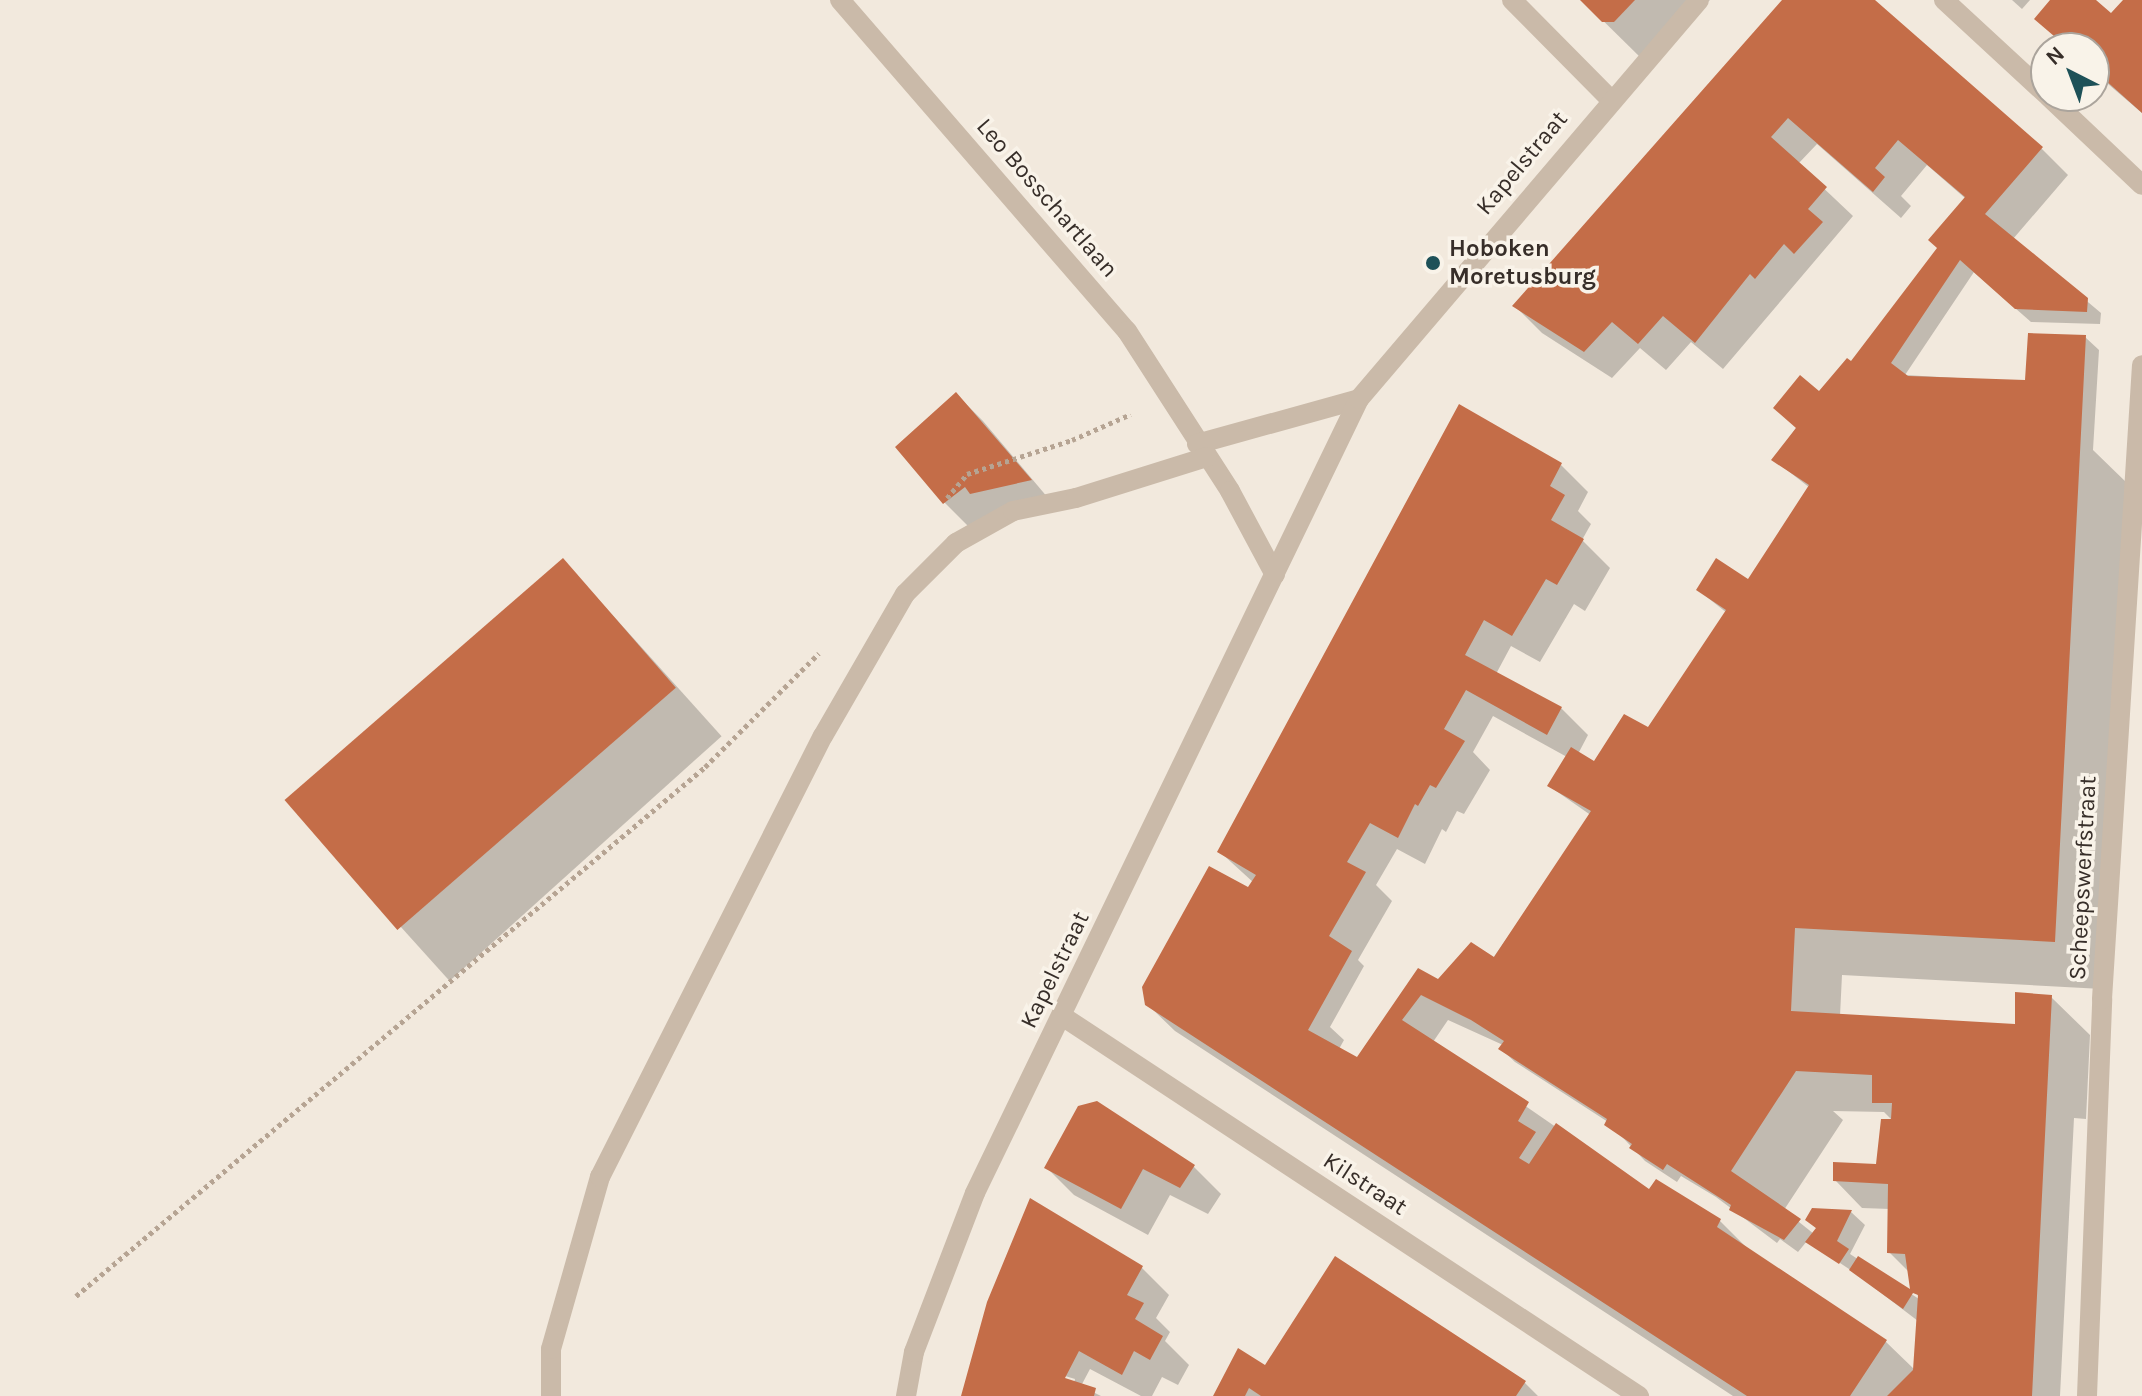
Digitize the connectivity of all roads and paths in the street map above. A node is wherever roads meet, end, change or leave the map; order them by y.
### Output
1 (840, 0) edge
2 (1512, 0) edge
3 (1699, 0) edge
4 (1944, 0) edge
5 (2030, 79) edge
6 (1610, 99) junction
7 (2065, 112) edge
8 (2142, 185) edge
9 (2142, 365) edge
10 (1359, 399) junction
11 (1202, 450) junction
12 (1275, 575) junction
13 (776, 702) dead end
14 (1062, 1016) junction
15 (76, 1296) dead end
16 (551, 1396) edge
17 (906, 1396) edge
18 (1639, 1396) edge
19 (2087, 1396) edge

1 - 11 street, Leo Bosschartlaan
2 - 6 street
3 - 6 street, Kapelstraat
4 - 5 street
6 - 10 street, Kapelstraat
7 - 8 street
9 - 19 street, Scheepswerfstraat
10 - 11 street
10 - 12 street, Kapelstraat
11 - 12 street
11 - 16 street
12 - 14 street, Kapelstraat
13 - 15 path
14 - 17 street, Kapelstraat
14 - 18 street, Kilstraat

